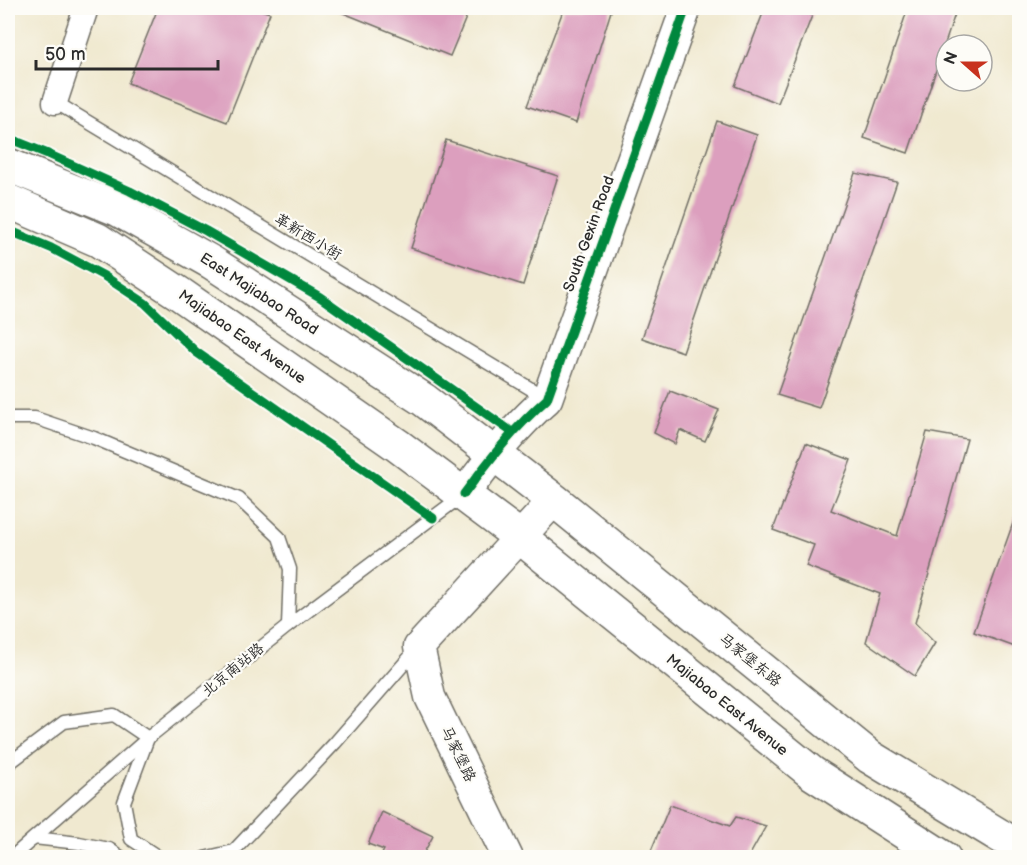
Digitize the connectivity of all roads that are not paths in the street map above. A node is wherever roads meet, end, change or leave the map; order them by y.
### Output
1 (86, 8) edge
2 (686, 8) edge
3 (55, 102) joint
4 (8, 165) edge
5 (8, 201) edge
6 (547, 399) junction
7 (8, 418) edge
8 (494, 453) junction
9 (464, 494) junction
10 (554, 500) junction
11 (520, 537) junction
12 (288, 626) junction
13 (419, 647) junction
14 (148, 738) junction
15 (8, 764) edge
16 (34, 838) junction
17 (1020, 848) edge
18 (231, 854) edge
19 (11, 858) edge
20 (22, 858) edge
21 (27, 858) edge
22 (122, 858) edge
23 (160, 858) edge
24 (204, 858) edge
25 (508, 858) edge
26 (944, 858) edge

1 - 3 street
2 - 6 street, South Gexin Road
3 - 6 lane, 革新西小街
4 - 8 main road, East Majiabao Road
5 - 9 main road, Majiabao East Avenue
6 - 8 street, South Gexin Road
7 - 12 lane
8 - 9 street, South Gexin Road
8 - 10 main road, 马家堡东路
9 - 11 main road
9 - 12 lane, 北京南站路
10 - 11 street
10 - 17 main road, 马家堡东路
11 - 13 street
11 - 26 main road, Majiabao East Avenue
12 - 14 lane, 北京南站路
13 - 18 lane
13 - 25 street, 马家堡路
14 - 15 lane
14 - 16 lane, 北京南站路
14 - 23 lane
16 - 19 lane, 北京南站路
16 - 20 lane
16 - 21 lane
16 - 22 lane
18 - 24 lane

